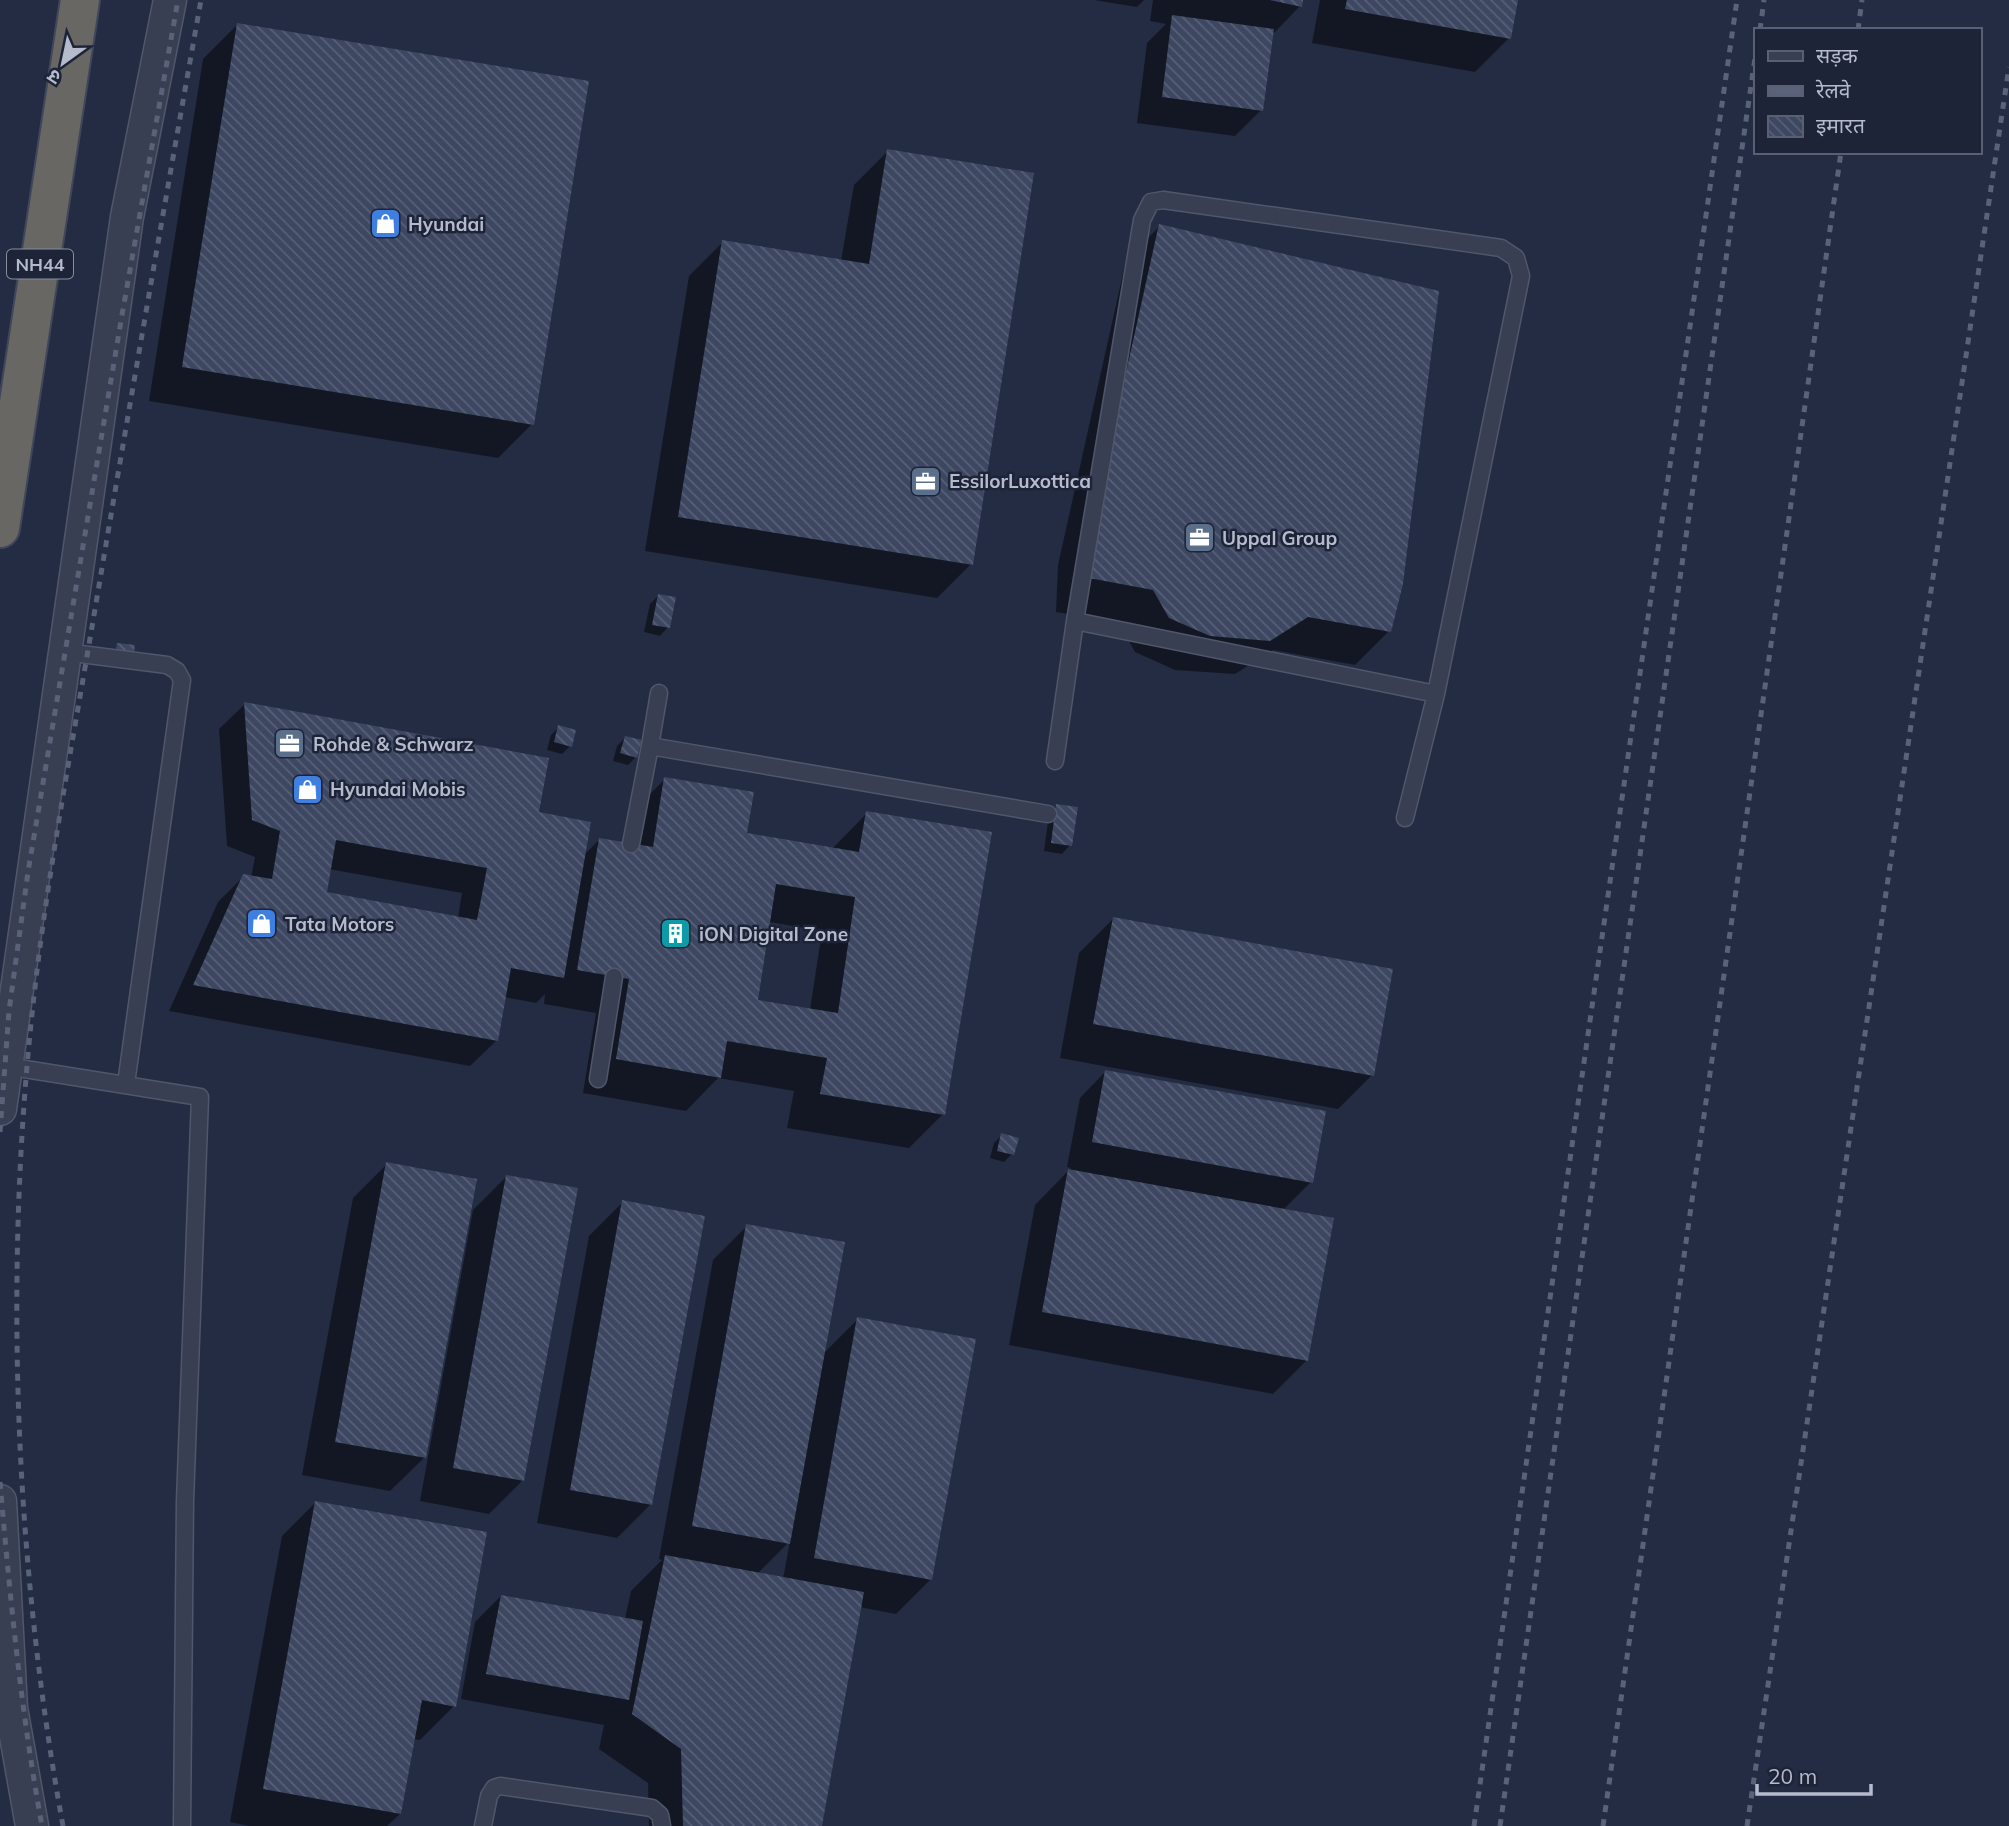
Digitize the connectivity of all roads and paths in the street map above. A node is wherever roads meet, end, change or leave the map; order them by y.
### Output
1 (80, 0) edge
2 (170, 0) edge
3 (0, 528) edge
4 (1076, 621) junction
5 (65, 652) junction
6 (659, 693) dead end
7 (1436, 694) junction
8 (650, 746) junction
9 (1055, 761) dead end
10 (1048, 814) dead end
11 (1405, 818) dead end
12 (631, 844) dead end
13 (614, 977) dead end
14 (6, 1066) junction
15 (598, 1079) dead end
16 (125, 1084) junction
17 (0, 1109) edge
18 (0, 1501) edge
19 (32, 1826) edge
20 (182, 1826) edge
21 (483, 1826) edge
22 (662, 1826) edge

1 - 3 highway, NH44
2 - 5 street
4 - 7 lane
4 - 7 lane
4 - 9 lane
5 - 14 street
5 - 16 lane
6 - 8 lane
7 - 11 lane
8 - 10 lane
8 - 12 lane
13 - 15 lane
14 - 16 lane
14 - 17 street
16 - 20 lane
18 - 19 street
21 - 22 lane

